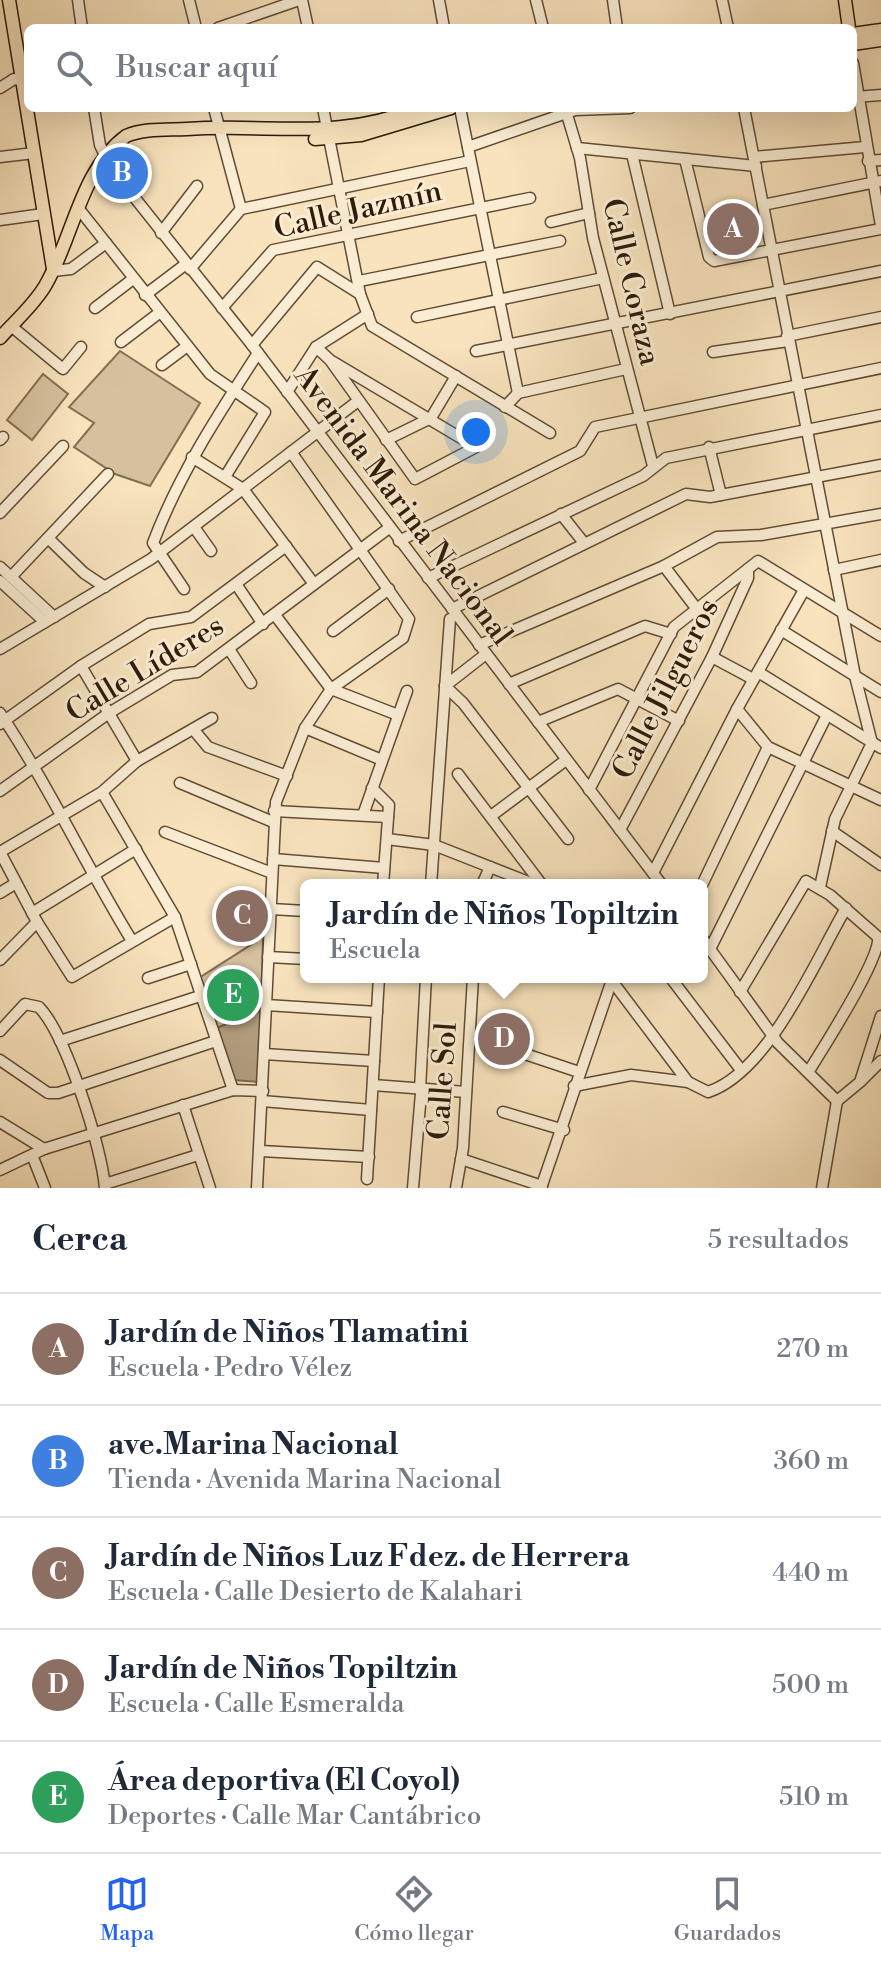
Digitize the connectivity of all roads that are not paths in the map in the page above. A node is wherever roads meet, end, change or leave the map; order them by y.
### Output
1 (9, 0) edge
2 (78, 0) edge
3 (189, 0) edge
4 (300, 0) edge
5 (439, 0) edge
6 (536, 0) edge
7 (613, 0) edge
8 (722, 0) edge
9 (845, 0) edge
10 (81, 24) edge
11 (195, 24) edge
12 (230, 24) edge
13 (307, 24) edge
14 (443, 24) edge
15 (542, 24) edge
16 (616, 24) edge
17 (727, 24) edge
18 (848, 24) edge
19 (881, 30) edge
20 (857, 33) edge
21 (881, 40) edge
22 (857, 43) edge
23 (24, 81) edge
24 (0, 88) edge
25 (881, 95) edge
26 (857, 97) edge
27 (857, 103) edge
28 (28, 112) edge
29 (93, 112) edge
30 (215, 112) edge
31 (324, 112) edge
32 (409, 112) edge
33 (439, 112) edge
34 (461, 112) edge
35 (561, 112) edge
36 (567, 112) edge
37 (745, 112) edge
38 (220, 131) junction
39 (328, 135) junction
40 (468, 147) junction
41 (865, 147) junction
42 (577, 148) junction
43 (34, 153) junction
44 (632, 154) junction
45 (0, 157) edge
46 (105, 157) junction
47 (685, 159) junction
48 (881, 160) edge
49 (470, 161) junction
50 (868, 161) junction
51 (755, 162) junction
52 (877, 182) edge
53 (197, 186) dead end
54 (341, 187) junction
55 (530, 198) dead end
56 (763, 205) junction
57 (480, 208) junction
58 (79, 209) junction
59 (241, 209) junction
60 (589, 213) junction
61 (43, 214) junction
62 (0, 220) edge
63 (551, 222) dead end
64 (881, 228) edge
65 (161, 233) junction
66 (350, 234) junction
67 (560, 241) dead end
68 (106, 243) junction
69 (772, 250) junction
70 (489, 254) junction
71 (188, 266) junction
72 (53, 271) junction
73 (881, 271) edge
74 (603, 278) junction
75 (133, 279) junction
76 (359, 281) junction
77 (779, 290) junction
78 (360, 294) junction
79 (145, 295) junction
80 (499, 300) junction
81 (95, 308) dead end
82 (222, 308) junction
83 (159, 313) junction
84 (368, 314) junction
85 (670, 314) junction
86 (417, 317) dead end
87 (881, 317) edge
88 (616, 324) junction
89 (3, 333) edge
90 (788, 339) junction
91 (121, 342) dead end
92 (81, 347) dead end
93 (186, 347) junction
94 (316, 347) junction
95 (510, 347) junction
96 (255, 349) junction
97 (476, 351) dead end
98 (713, 352) dead end
99 (330, 360) junction
100 (162, 365) dead end
101 (881, 368) edge
102 (626, 369) junction
103 (456, 376) junction
104 (797, 383) junction
105 (232, 392) junction
106 (287, 392) junction
107 (518, 393) junction
108 (358, 401) junction
109 (505, 407) junction
110 (881, 415) edge
111 (640, 417) junction
112 (431, 418) junction
113 (805, 428) junction
114 (316, 432) junction
115 (550, 433) dead end
116 (386, 440) junction
117 (63, 446) dead end
118 (709, 447) junction
119 (291, 452) junction
120 (192, 457) junction
121 (881, 465) edge
122 (653, 466) junction
123 (108, 474) dead end
124 (225, 477) junction
125 (816, 478) junction
126 (243, 489) junction
127 (721, 495) junction
128 (0, 513) edge
129 (561, 514) junction
130 (881, 514) edge
131 (827, 523) junction
132 (194, 527) junction
133 (389, 528) junction
134 (48, 538) junction
135 (399, 541) junction
136 (584, 543) junction
137 (286, 546) junction
138 (360, 550) junction
139 (211, 551) dead end
140 (158, 554) junction
141 (881, 560) edge
142 (664, 566) junction
143 (0, 567) edge
144 (748, 569) junction
145 (834, 570) junction
146 (428, 578) junction
147 (4, 584) edge
148 (236, 584) junction
149 (314, 584) junction
150 (105, 587) junction
151 (184, 589) dead end
152 (389, 589) junction
153 (804, 590) junction
154 (696, 608) junction
155 (842, 612) junction
156 (451, 614) junction
157 (275, 615) junction
158 (50, 620) junction
159 (263, 624) junction
160 (781, 630) junction
161 (333, 631) dead end
162 (671, 634) junction
163 (881, 636) edge
164 (0, 649) edge
165 (229, 649) junction
166 (483, 650) junction
167 (712, 657) junction
168 (81, 666) junction
169 (756, 676) junction
170 (855, 676) junction
171 (251, 683) dead end
172 (509, 684) junction
173 (445, 686) junction
174 (331, 689) junction
175 (407, 691) dead end
176 (881, 692) edge
177 (637, 699) junction
178 (737, 709) junction
179 (109, 713) junction
180 (398, 715) junction
181 (827, 715) junction
182 (212, 718) dead end
183 (2, 719) edge
184 (679, 721) junction
185 (538, 722) junction
186 (305, 728) junction
187 (193, 729) junction
188 (877, 745) edge
189 (768, 747) junction
190 (382, 760) junction
191 (566, 760) junction
192 (137, 761) junction
193 (802, 763) junction
194 (36, 766) junction
195 (458, 774) dead end
196 (287, 776) junction
197 (180, 783) dead end
198 (853, 786) junction
199 (372, 788) junction
200 (528, 788) junction
201 (589, 790) junction
202 (0, 791) edge
203 (102, 792) junction
204 (881, 800) edge
205 (58, 815) junction
206 (363, 815) junction
207 (274, 816) junction
208 (491, 816) junction
209 (388, 817) junction
210 (620, 830) junction
211 (832, 831) junction
212 (165, 832) dead end
213 (387, 839) junction
214 (568, 839) dead end
215 (434, 845) junction
216 (136, 849) junction
217 (0, 852) edge
218 (273, 859) junction
219 (881, 865) edge
220 (490, 867) junction
221 (384, 868) junction
222 (272, 873) junction
223 (653, 873) junction
224 (92, 875) junction
225 (383, 879) edge
226 (431, 879) edge
227 (485, 879) edge
228 (521, 879) edge
229 (538, 879) edge
230 (658, 879) edge
231 (705, 879) edge
232 (16, 883) junction
233 (820, 887) junction
234 (0, 893) edge
235 (846, 908) junction
236 (271, 909) junction
237 (300, 911) edge
238 (175, 917) junction
239 (34, 918) junction
240 (132, 941) junction
241 (881, 942) edge
242 (708, 946) edge
243 (710, 949) junction
244 (268, 957) junction
245 (300, 959) edge
246 (0, 960) edge
247 (191, 964) junction
248 (148, 978) dead end
249 (379, 983) edge
250 (426, 983) edge
251 (473, 983) edge
252 (612, 983) edge
253 (616, 983) edge
254 (675, 983) edge
255 (740, 992) junction
256 (200, 996) junction
257 (266, 1005) junction
258 (377, 1012) junction
259 (881, 1016) edge
260 (0, 1031) edge
261 (773, 1036) junction
262 (60, 1041) junction
263 (216, 1041) junction
264 (519, 1052) dead end
265 (264, 1054) junction
266 (0, 1060) edge
267 (374, 1061) junction
268 (881, 1061) edge
269 (741, 1070) junction
270 (809, 1071) junction
271 (579, 1072) junction
272 (688, 1082) junction
273 (860, 1082) junction
274 (373, 1085) junction
275 (77, 1086) junction
276 (574, 1086) junction
277 (233, 1090) junction
278 (421, 1091) junction
279 (466, 1092) junction
280 (263, 1096) junction
281 (837, 1101) junction
282 (183, 1105) junction
283 (371, 1110) junction
284 (503, 1112) dead end
285 (0, 1122) edge
286 (564, 1130) junction
287 (93, 1133) junction
288 (44, 1149) junction
289 (261, 1151) junction
290 (32, 1155) junction
291 (198, 1155) junction
292 (369, 1157) junction
293 (461, 1159) junction
294 (0, 1170) edge
295 (367, 1179) dead end
296 (105, 1186) edge
297 (542, 1187) edge
298 (45, 1188) edge
299 (210, 1188) edge
300 (257, 1188) edge
301 (413, 1188) edge
302 (456, 1188) edge
303 (822, 1188) edge

1 - 23 main road
2 - 10 street
3 - 11 street
4 - 12 street
4 - 13 street
5 - 14 street
6 - 15 street
7 - 16 street
8 - 17 street
9 - 18 main road
19 - 20 main road
21 - 22 main road
23 - 24 street
25 - 26 street
27 - 41 street
28 - 43 main road
29 - 46 street
30 - 38 street
31 - 39 street
32 - 39 main road
33 - 39 main road
34 - 40 street
35 - 40 street
36 - 42 street, Calle Coraza
37 - 51 street
38 - 39 main road
38 - 46 main road
38 - 59 street
39 - 54 street
40 - 49 street
41 - 50 street
41 - 51 street
42 - 44 street
42 - 60 street, Calle Coraza
43 - 45 street
43 - 61 main road
44 - 47 street
44 - 85 street
46 - 58 main road
46 - 65 street, Avenida Marina Nacional
47 - 51 street
47 - 69 street
48 - 50 street
49 - 54 street
49 - 57 street
50 - 52 street
51 - 56 street
52 - 56 street
52 - 64 street
53 - 65 street
54 - 59 street
54 - 66 street
55 - 57 street, Calle Jazmín
56 - 69 street
57 - 66 street, Calle Jazmín
57 - 70 street
58 - 68 street
58 - 72 main road
59 - 71 street
60 - 63 street
60 - 74 street, Calle Coraza
61 - 62 street
61 - 72 main road
64 - 69 street
65 - 71 street, Avenida Marina Nacional
66 - 76 street
66 - 82 street, Calle Jazmín
67 - 70 street
68 - 72 street
68 - 75 street
69 - 77 street
70 - 76 street
70 - 80 street
71 - 79 street
71 - 82 street, Avenida Marina Nacional
72 - 89 main road
73 - 77 street
74 - 80 street
74 - 88 street, Calle Coraza
75 - 79 street
75 - 81 street
76 - 78 street
77 - 85 street
77 - 90 street
78 - 84 street
78 - 96 street
79 - 83 street
80 - 86 street
80 - 95 street
82 - 96 street, Avenida Marina Nacional
83 - 91 street
83 - 93 street
84 - 94 street
84 - 103 street
85 - 88 street
87 - 90 street
88 - 95 street
88 - 102 street, Calle Coraza
89 - 92 street
90 - 98 street
90 - 104 street
93 - 100 street
93 - 105 street
94 - 99 street
94 - 106 street
95 - 97 street
95 - 107 street
96 - 105 street
96 - 106 street, Avenida Marina Nacional
99 - 108 street
99 - 112 street
101 - 104 street
102 - 107 street
102 - 111 street, Calle Coraza
103 - 109 street
103 - 112 street
104 - 111 street
104 - 113 street
105 - 120 street
105 - 124 street
106 - 114 street, Avenida Marina Nacional
107 - 109 street
108 - 114 street
108 - 116 street
109 - 115 street
110 - 113 street
111 - 122 street, Calle Coraza
111 - 135 street
112 - 116 street
112 - 116 street
113 - 118 street
113 - 125 street
114 - 119 street
114 - 133 street, Avenida Marina Nacional
117 - 128 street
118 - 122 street
118 - 127 street
119 - 126 street
119 - 138 street
120 - 124 street
120 - 140 street
121 - 125 street
122 - 129 street
123 - 134 street
124 - 126 street
125 - 127 street
125 - 131 street
126 - 132 street
126 - 137 street
127 - 136 street
129 - 136 street
129 - 146 street
130 - 131 street
131 - 142 street
131 - 145 street
132 - 139 street
132 - 140 street
133 - 135 street, Avenida Marina Nacional
133 - 138 street, Calle Líderes
134 - 147 street
134 - 150 street
135 - 146 street, Avenida Marina Nacional
136 - 156 street
137 - 148 street
137 - 149 street
138 - 149 street, Calle Líderes
138 - 152 street
140 - 150 street
140 - 151 street
141 - 145 street
142 - 154 street
142 - 166 street
143 - 147 street
144 - 153 street
144 - 154 street
144 - 167 street, Calle Jilgueros
145 - 155 street
146 - 156 street, Avenida Marina Nacional
147 - 158 street
148 - 159 street
148 - 168 street
149 - 157 street, Calle Líderes
150 - 158 street
152 - 161 street
152 - 174 street
153 - 155 street
153 - 160 street
154 - 162 street
155 - 163 street
155 - 170 street
156 - 166 street, Avenida Marina Nacional
156 - 173 street
157 - 159 street, Calle Líderes
157 - 174 street
158 - 164 street
159 - 165 street, Calle Líderes
160 - 169 street
160 - 170 street
162 - 172 street
162 - 177 street
165 - 171 street
165 - 179 street, Calle Líderes
166 - 172 street, Avenida Marina Nacional
166 - 173 street
167 - 169 street
167 - 184 street, Calle Jilgueros
168 - 179 street
168 - 183 street
169 - 178 street
169 - 181 street
170 - 176 street
170 - 188 street
172 - 185 street, Avenida Marina Nacional
173 - 200 street
173 - 215 street
174 - 180 street
174 - 186 street
175 - 180 street
177 - 184 street
177 - 185 street
177 - 201 street
178 - 189 street
178 - 223 street
179 - 192 street
179 - 194 street, Calle Líderes
180 - 190 street
181 - 188 street
181 - 193 street
182 - 187 street
183 - 194 street
184 - 210 street, Calle Jilgueros
185 - 191 street, Avenida Marina Nacional
186 - 190 street
186 - 196 street
187 - 192 street
187 - 196 street
188 - 198 street
189 - 193 street
189 - 231 street
190 - 199 street
191 - 200 street
191 - 201 street, Avenida Marina Nacional
192 - 203 street
193 - 198 street
193 - 243 street
194 - 202 street, Calle Líderes
194 - 205 street
195 - 208 street
196 - 207 street
197 - 207 street
198 - 204 street
198 - 211 street
199 - 206 street
199 - 209 street
200 - 208 street
200 - 214 street
201 - 210 street, Avenida Marina Nacional
203 - 205 street
203 - 216 street
205 - 217 street
205 - 224 street
206 - 207 street
206 - 209 street
207 - 218 street
208 - 229 street
209 - 213 street
210 - 223 street, Avenida Marina Nacional
211 - 219 street
211 - 233 street
212 - 222 street
213 - 215 street
213 - 221 street
215 - 220 street
215 - 226 street
216 - 224 street
216 - 238 street
217 - 232 street
218 - 221 street
218 - 222 street
220 - 227 street
220 - 228 street
221 - 225 street
222 - 236 street
223 - 230 street, Avenida Marina Nacional
224 - 239 street
224 - 240 street
232 - 234 street
232 - 239 street
233 - 235 street
233 - 255 street
235 - 241 street
235 - 261 street
236 - 237 street
236 - 244 street
238 - 240 street
238 - 247 street
239 - 240 street
239 - 246 street
241 - 270 street
242 - 243 street
243 - 255 street
244 - 245 street
244 - 257 street
247 - 248 street
247 - 256 street
249 - 258 street
250 - 278 street
251 - 279 street, Calle Sol
252 - 271 street
253 - 272 street
254 - 269 street
255 - 261 street
256 - 262 street
256 - 263 street
257 - 258 street
257 - 265 street
258 - 267 street
259 - 273 street
260 - 262 street
261 - 269 street
261 - 270 street
262 - 275 street
263 - 275 street
263 - 277 street
264 - 271 street
265 - 267 street
265 - 280 street
266 - 275 street
267 - 274 street
268 - 273 street
269 - 272 street
270 - 281 street
271 - 276 street
272 - 276 street
273 - 281 street
274 - 278 street
274 - 283 street
275 - 287 street
276 - 286 street
277 - 280 street
277 - 282 street
278 - 279 street
278 - 301 street
279 - 293 street, Calle Sol
280 - 283 street
280 - 289 street
281 - 303 street
282 - 287 street
282 - 291 street
283 - 292 street
284 - 286 street
285 - 288 street
286 - 297 street
287 - 288 street
287 - 296 street
288 - 290 street
289 - 292 street
289 - 300 street
290 - 294 street
290 - 298 street
291 - 296 street
291 - 299 street
292 - 295 street
293 - 297 street
293 - 302 street, Calle Sol

